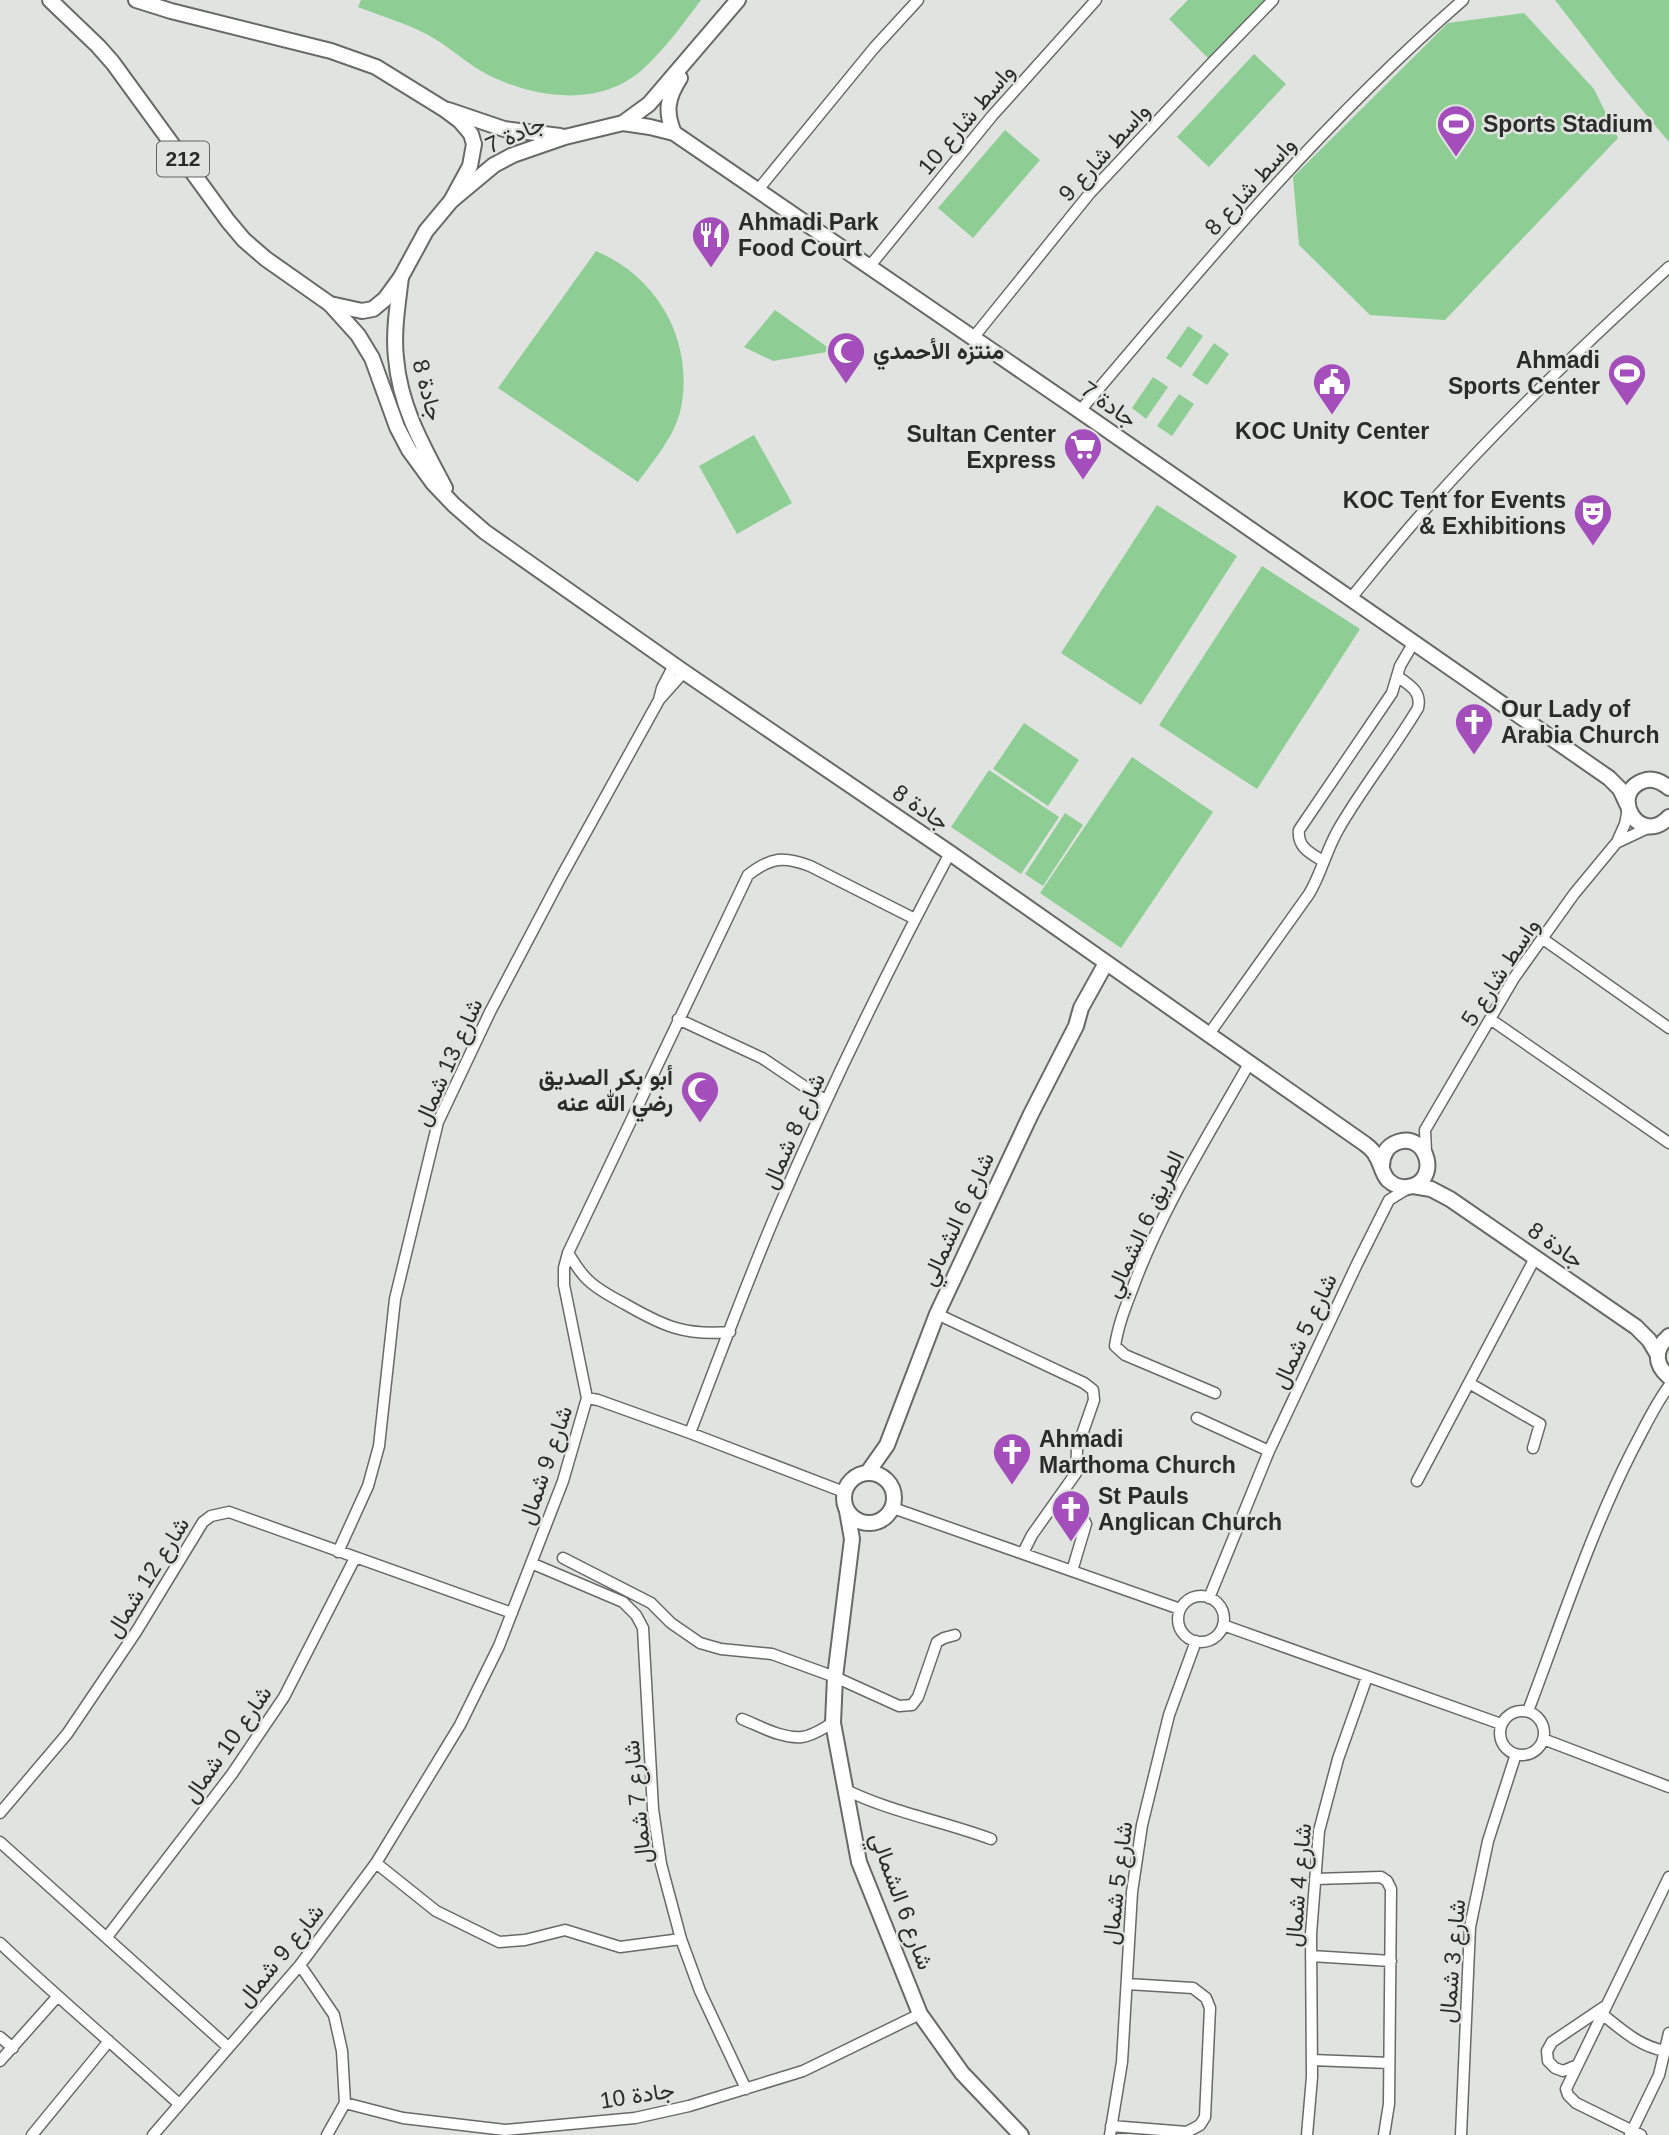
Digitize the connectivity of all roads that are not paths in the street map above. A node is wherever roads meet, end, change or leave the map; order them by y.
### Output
1 (50, 0) edge
2 (136, 0) edge
3 (738, 0) edge
4 (918, 0) edge
5 (1096, 0) edge
6 (1273, 0) edge
7 (1463, 0) edge
8 (707, 36) junction
9 (444, 108) junction
10 (623, 123) junction
11 (674, 133) junction
12 (565, 136) junction
13 (757, 191) junction
14 (451, 201) junction
15 (869, 267) junction
16 (1669, 267) edge
17 (401, 277) junction
18 (330, 304) junction
19 (974, 338) junction
20 (1080, 411) junction
21 (454, 505) junction
22 (1351, 598) junction
23 (1413, 642) junction
24 (679, 668) junction
25 (1397, 676) junction
26 (1609, 778) junction
27 (1665, 781) edge
28 (1640, 782) junction
29 (1628, 806) junction
30 (1662, 824) edge
31 (1617, 842) junction
32 (950, 853) junction
33 (1323, 861) junction
34 (915, 919) junction
35 (1543, 939) junction
36 (1110, 965) junction
37 (678, 1018) junction
38 (1490, 1019) junction
39 (1669, 1028) edge
40 (1209, 1034) junction
41 (1250, 1062) junction
42 (826, 1101) junction
43 (1426, 1130) junction
44 (1366, 1143) junction
45 (1396, 1143) junction
46 (1669, 1143) edge
47 (1427, 1157) junction
48 (1383, 1170) junction
49 (1412, 1186) junction
50 (1450, 1199) junction
51 (1389, 1200) junction
52 (568, 1253) junction
53 (1535, 1258) junction
54 (937, 1314) junction
55 (1636, 1327) junction
56 (730, 1332) junction
57 (1669, 1334) edge
58 (1663, 1367) edge
59 (1469, 1382) junction
60 (1669, 1386) edge
61 (1215, 1393) dead end
62 (587, 1398) junction
63 (1659, 1399) junction
64 (1197, 1419) dead end
65 (690, 1433) junction
66 (891, 1436) junction
67 (1533, 1448) dead end
68 (1269, 1451) junction
69 (868, 1472) junction
70 (1418, 1481) dead end
71 (890, 1482) junction
72 (844, 1492) junction
73 (1056, 1502) junction
74 (893, 1508) junction
75 (847, 1511) junction
76 (871, 1523) junction
77 (338, 1552) junction
78 (1023, 1553) junction
79 (355, 1558) junction
80 (563, 1558) dead end
81 (531, 1563) junction
82 (849, 1563) junction
83 (1072, 1571) junction
84 (1209, 1598) junction
85 (1180, 1609) junction
86 (512, 1613) junction
87 (1223, 1625) junction
88 (955, 1635) dead end
89 (1196, 1641) junction
90 (835, 1677) junction
91 (1367, 1677) junction
92 (1528, 1711) junction
93 (742, 1719) dead end
94 (833, 1723) junction
95 (1501, 1724) junction
96 (1543, 1739) junction
97 (1516, 1754) junction
98 (1669, 1787) edge
99 (844, 1789) junction
100 (0, 1813) edge
101 (991, 1839) dead end
102 (0, 1842) edge
103 (376, 1863) junction
104 (1669, 1877) edge
105 (1315, 1879) junction
106 (107, 1937) junction
107 (681, 1938) junction
108 (0, 1943) edge
109 (1311, 1956) junction
110 (1391, 1961) junction
111 (300, 1965) junction
112 (1127, 1984) junction
113 (57, 1997) junction
114 (1604, 2010) junction
115 (920, 2014) junction
116 (1669, 2033) edge
117 (0, 2036) edge
118 (109, 2041) junction
119 (228, 2047) junction
120 (13, 2048) junction
121 (1665, 2051) junction
122 (1312, 2060) junction
123 (0, 2062) edge
124 (1389, 2063) junction
125 (1575, 2066) junction
126 (746, 2089) junction
127 (345, 2103) junction
128 (179, 2104) junction
129 (544, 2130) edge
130 (1110, 2131) edge
131 (1634, 2134) edge
132 (32, 2135) edge
133 (153, 2135) edge
134 (327, 2135) edge
135 (1021, 2135) edge
136 (1307, 2135) edge
137 (1384, 2135) edge
138 (1461, 2135) edge

1 - 18 main road, 212
2 - 9 main road, 212
3 - 8 main road
4 - 13 street
5 - 15 street, واسط شارع 10
6 - 19 street, واسط شارع 9
7 - 20 street, واسط شارع 8
8 - 10 main road
8 - 11 main road
9 - 12 main road, جادة 7
9 - 14 main road, 212
10 - 11 main road, جادة 7
10 - 12 main road, جادة 7
11 - 13 main road, جادة 7
12 - 14 main road, جادة 7
13 - 15 main road, جادة 7
14 - 17 main road, 212
15 - 19 main road, جادة 7
16 - 22 street
17 - 18 main road, 212
17 - 21 main road, جادة 8
18 - 21 main road, جادة 8
19 - 20 main road, جادة 7
20 - 22 main road, جادة 7
21 - 24 main road, جادة 8
22 - 23 main road, جادة 7
23 - 25 street
23 - 26 main road, جادة 7
24 - 32 main road, جادة 8
24 - 77 street, شارع 13 شمال
25 - 33 street
25 - 33 street
26 - 28 main road, جادة 7
26 - 29 main road, جادة 7
27 - 28 main road, جادة 7
28 - 29 main road
29 - 30 main road, جادة 7
29 - 31 street, واسط شارع 5
30 - 31 street, واسط شارع 5
31 - 35 street, واسط شارع 5
32 - 34 street, شارع 8 شمال
32 - 36 main road, جادة 8
33 - 40 street
34 - 37 street, شارع 9 شمال
34 - 42 street, شارع 8 شمال
35 - 38 street, واسط شارع 5
35 - 39 street
36 - 40 main road, جادة 8
36 - 54 main road, شارع 6 الشمالي
37 - 42 street
37 - 52 street, شارع 9 شمال
38 - 43 street, واسط شارع 5
38 - 46 street
40 - 41 main road, جادة 8
41 - 44 main road, جادة 8
41 - 61 street, الطريق 6 الشمالي
42 - 56 street, شارع 8 شمال
43 - 45 street
43 - 47 street, واسط شارع 5
44 - 45 main road, جادة 8
44 - 48 main road, جادة 8
45 - 47 main road
45 - 48 main road
47 - 49 main road
47 - 50 main road, جادة 8
48 - 49 main road
48 - 51 street
49 - 50 main road, جادة 8
49 - 51 street
50 - 53 main road, جادة 8
51 - 68 street, شارع 5 شمال
52 - 56 street
52 - 62 street, شارع 9 شمال
53 - 55 main road, جادة 8
53 - 59 street
54 - 66 main road, شارع 6 الشمالي
54 - 73 street
55 - 57 main road, جادة 8
55 - 58 main road, جادة 8
56 - 65 street, شارع 8 شمال
57 - 58 main road
58 - 63 street
59 - 67 street
59 - 70 street
60 - 63 street
62 - 65 street
62 - 81 street, شارع 9 شمال
63 - 92 street
64 - 68 street
65 - 72 street
66 - 69 main road, شارع 6 الشمالي
66 - 71 main road, شارع 6 الشمالي
68 - 84 street, شارع 5 شمال
69 - 71 main road
69 - 72 main road
71 - 74 main road
72 - 75 main road
73 - 78 street
73 - 83 street
74 - 76 main road
74 - 78 street
75 - 76 main road
75 - 82 main road, شارع 6 الشمالي
76 - 82 main road, شارع 6 الشمالي
77 - 79 street, شارع 12 شمال
77 - 100 street, شارع 12 شمال
78 - 83 street
79 - 86 street, شارع 12 شمال
79 - 106 street, شارع 10 شمال
80 - 90 street
81 - 86 street, شارع 9 شمال
81 - 107 street, شارع 7 شمال
82 - 90 main road, شارع 6 الشمالي
83 - 85 street
84 - 85 street
84 - 87 street
85 - 89 street
86 - 103 street, شارع 9 شمال
87 - 89 street
87 - 91 street
88 - 90 street
89 - 112 street, شارع 5 شمال
90 - 94 main road, شارع 6 الشمالي
91 - 95 street
91 - 105 street, شارع 4 شمال
92 - 95 street
92 - 96 street
93 - 94 street
94 - 99 main road, شارع 6 الشمالي
95 - 97 street
96 - 97 street
96 - 98 street
97 - 138 street, شارع 3 شمال
99 - 101 street
99 - 115 main road, شارع 6 الشمالي
102 - 106 street
103 - 107 street
103 - 111 street, شارع 9 شمال
104 - 114 street
105 - 109 street, شارع 4 شمال
105 - 110 street
106 - 119 street
107 - 126 street, شارع 7 شمال
108 - 113 street
109 - 110 street
109 - 122 street, شارع 4 شمال
110 - 124 street
111 - 119 street, شارع 9 شمال
111 - 127 street
112 - 130 street, شارع 5 شمال
112 - 130 street
113 - 118 street
113 - 120 street
114 - 121 street
114 - 125 street
114 - 125 street
115 - 126 street, جادة 10
115 - 135 main road, شارع 6 الشمالي
116 - 121 street
117 - 120 street
118 - 128 street
118 - 132 street
119 - 128 street, شارع 9 شمال
120 - 123 street
121 - 131 street
122 - 124 street
122 - 136 street, شارع 4 شمال
124 - 137 street
125 - 131 street
126 - 129 street, جادة 10
127 - 129 street, جادة 10
127 - 134 street
128 - 133 street, شارع 9 شمال

